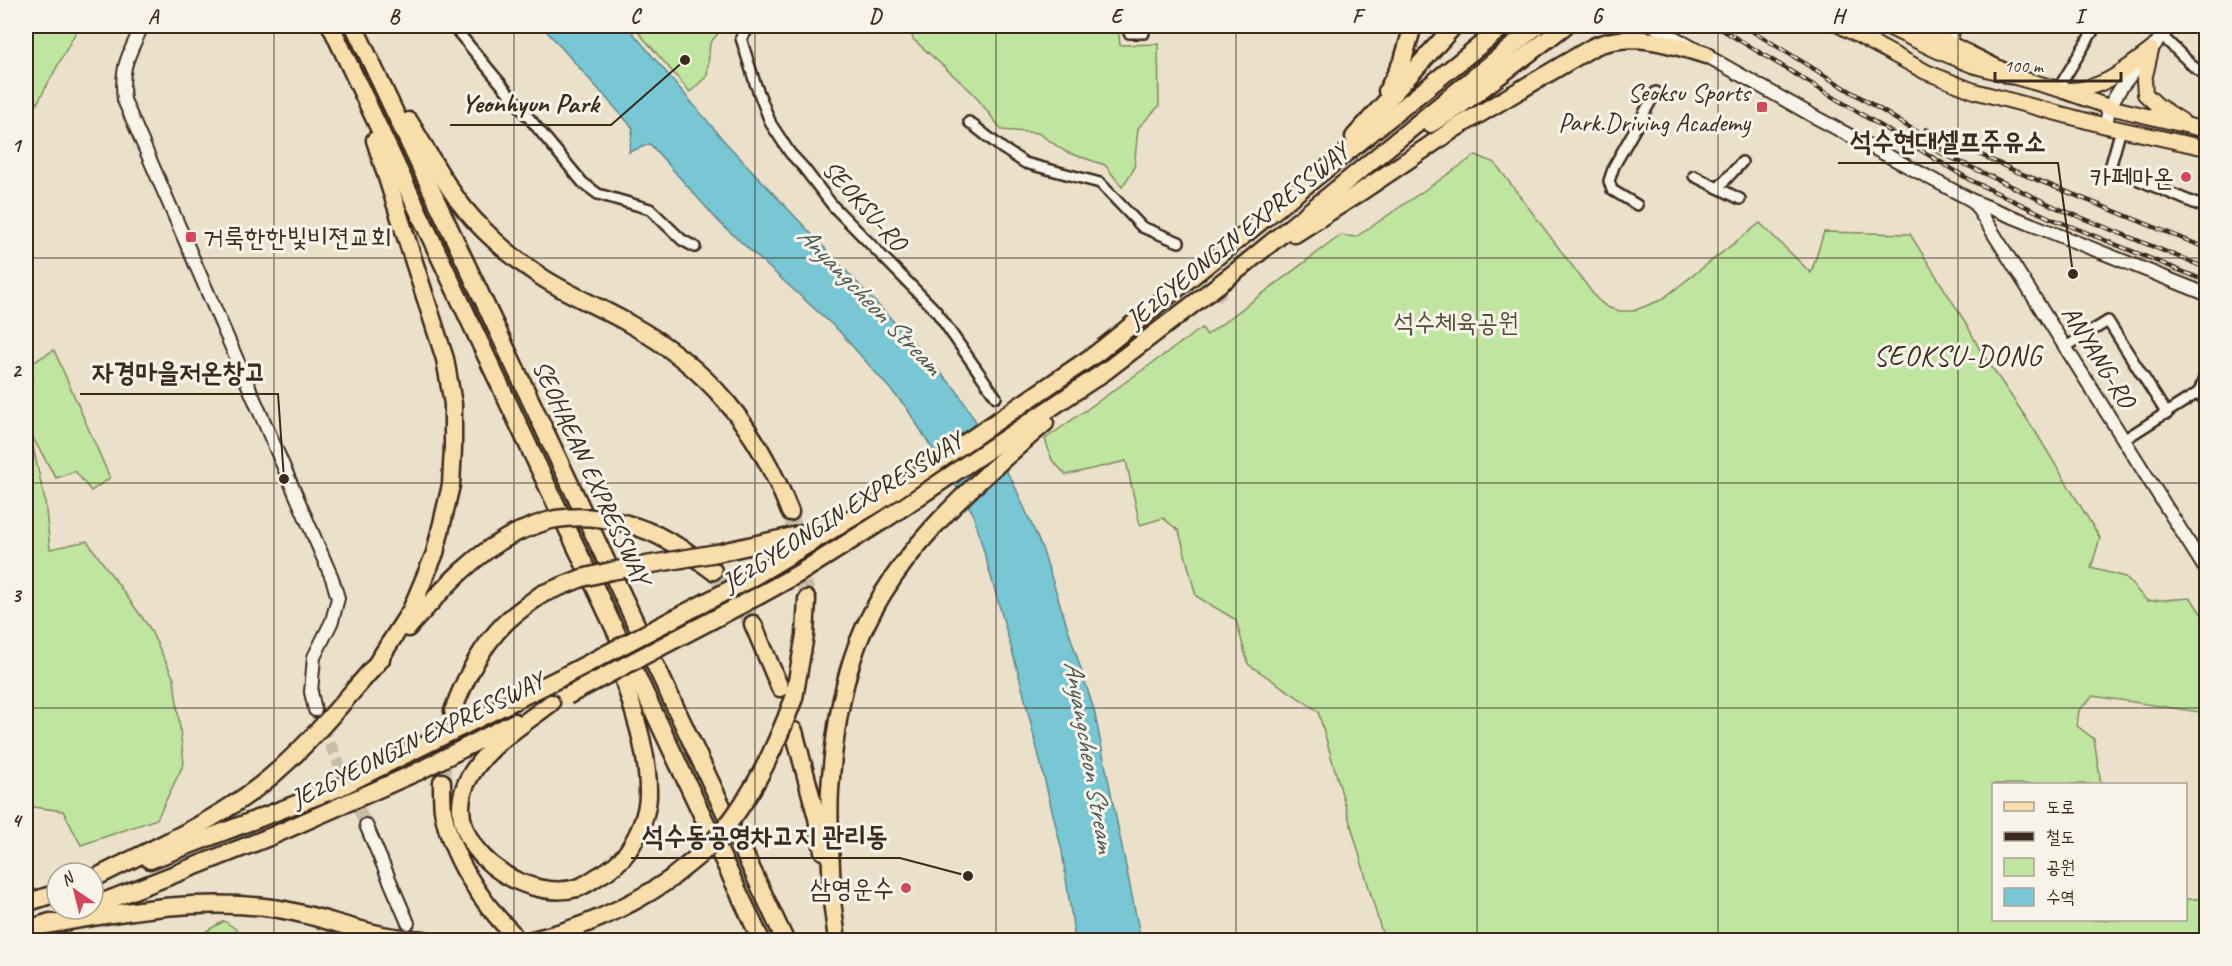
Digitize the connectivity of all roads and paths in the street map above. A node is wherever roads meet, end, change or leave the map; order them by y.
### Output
1 (142, 26) edge
2 (330, 26) edge
3 (354, 26) edge
4 (453, 26) edge
5 (751, 26) edge
6 (1129, 26) edge
7 (1413, 26) edge
8 (1454, 26) edge
9 (1537, 26) edge
10 (1564, 26) edge
11 (1654, 26) edge
12 (1841, 26) edge
13 (1886, 26) edge
14 (1912, 26) edge
15 (1955, 26) edge
16 (2096, 26) edge
17 (1503, 27) edge
18 (2166, 31) edge
19 (1144, 33) dead end
20 (1951, 45) junction
21 (2151, 50) junction
22 (1706, 55) junction
23 (374, 68) junction
24 (2010, 75) junction
25 (2206, 76) edge
26 (357, 82) junction
27 (2058, 89) junction
28 (1656, 92) dead end
29 (2109, 107) junction
30 (969, 122) dead end
31 (2106, 126) junction
32 (2121, 129) junction
33 (2200, 129) edge
34 (1357, 134) junction
35 (2206, 147) edge
36 (1375, 158) junction
37 (1742, 162) dead end
38 (1694, 176) dead end
39 (1718, 188) junction
40 (1291, 199) junction
41 (1740, 199) dead end
42 (1973, 201) junction
43 (1637, 205) dead end
44 (2206, 208) edge
45 (1179, 242) dead end
46 (695, 247) dead end
47 (1239, 269) junction
48 (2206, 294) edge
49 (2067, 346) junction
50 (1107, 370) junction
51 (2206, 372) edge
52 (2203, 393) edge
53 (996, 397) dead end
54 (2206, 403) edge
55 (2167, 414) junction
56 (2125, 440) junction
57 (878, 502) junction
58 (790, 512) tunnel mouth
59 (2206, 569) edge
60 (713, 570) tunnel mouth
61 (597, 591) junction
62 (807, 599) tunnel mouth
63 (753, 624) tunnel mouth
64 (375, 666) junction
65 (780, 688) dead end
66 (551, 703) junction
67 (315, 710) tunnel mouth
68 (453, 711) tunnel mouth
69 (794, 731) dead end
70 (442, 782) tunnel mouth
71 (366, 825) tunnel mouth
72 (105, 874) edge
73 (105, 875) edge
74 (832, 894) junction
75 (45, 897) edge
76 (105, 901) edge
77 (26, 903) edge
78 (52, 921) edge
79 (408, 923) dead end
80 (33, 928) edge
81 (512, 933) dead end
82 (392, 938) edge
83 (424, 940) edge
84 (532, 940) edge
85 (761, 940) edge
86 (785, 940) edge
87 (837, 940) edge

1 - 67 street
2 - 26 highway, SEOHAEAN EXPRESSWAY
3 - 23 highway, SEOHAEAN EXPRESSWAY
4 - 46 street
5 - 53 street, SEOKSU-RO
6 - 19 street
7 - 34 highway
8 - 34 highway
9 - 36 highway, JE2GYEONGIN EXPRESSWAY
10 - 36 highway
11 - 22 street, ANYANG-RO
12 - 31 main road
13 - 24 main road
14 - 20 highway
15 - 20 street
16 - 27 street
17 - 40 highway, JE2GYEONGIN EXPRESSWAY
18 - 21 street
18 - 25 street
20 - 24 highway
21 - 27 main road
21 - 29 street
21 - 33 main road
22 - 42 street, ANYANG-RO
22 - 47 highway
23 - 58 highway
23 - 86 highway, SEOHAEAN EXPRESSWAY
24 - 27 main road
26 - 61 highway, SEOHAEAN EXPRESSWAY
26 - 64 highway
27 - 29 main road
28 - 43 street
29 - 31 street
29 - 33 main road
30 - 45 street
31 - 32 main road
32 - 35 main road
32 - 44 street
34 - 40 highway
36 - 47 highway, JE2GYEONGIN EXPRESSWAY
37 - 39 street
38 - 39 street
39 - 41 street
40 - 57 highway, JE2GYEONGIN EXPRESSWAY
42 - 48 street
42 - 49 street, ANYANG-RO
47 - 50 highway, JE2GYEONGIN EXPRESSWAY
49 - 55 street
49 - 56 street, ANYANG-RO
50 - 66 highway, JE2GYEONGIN EXPRESSWAY, bridge
50 - 74 highway
51 - 52 street
52 - 54 street
52 - 55 street
55 - 56 street
56 - 59 street, ANYANG-RO
57 - 68 highway, bridge
57 - 73 highway, JE2GYEONGIN EXPRESSWAY, bridge
60 - 64 highway, bridge
61 - 66 highway
61 - 85 highway, SEOHAEAN EXPRESSWAY
62 - 84 highway, bridge
63 - 65 highway
64 - 72 highway
66 - 76 highway, JE2GYEONGIN EXPRESSWAY
69 - 74 highway
70 - 81 highway
71 - 79 street
74 - 87 highway
75 - 77 highway
78 - 80 highway
80 - 82 highway
82 - 83 highway

